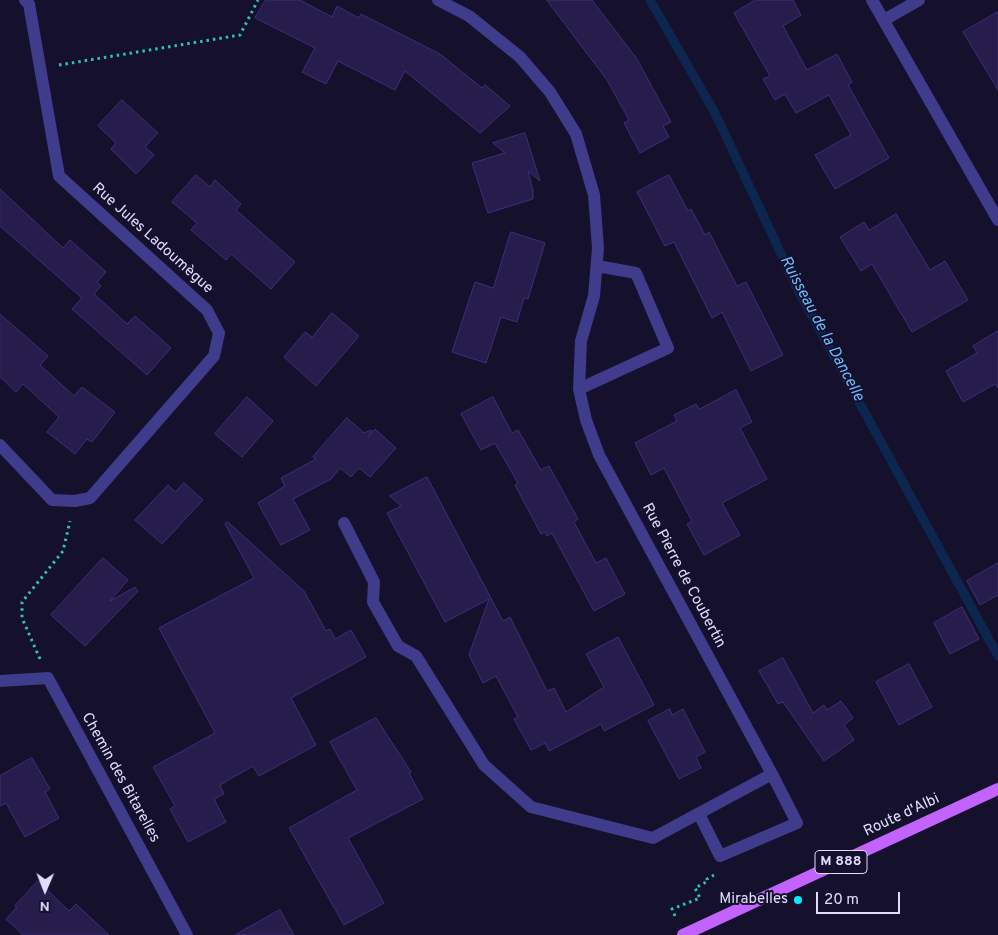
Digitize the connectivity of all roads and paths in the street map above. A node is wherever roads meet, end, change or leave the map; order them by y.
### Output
1 (25, 0) edge
2 (258, 0) edge
3 (438, 0) edge
4 (872, 0) edge
5 (919, 0) edge
6 (884, 20) junction
7 (41, 68) junction
8 (998, 220) edge
9 (597, 266) junction
10 (579, 389) junction
11 (0, 444) edge
12 (75, 502) junction
13 (344, 523) dead end
14 (48, 678) junction
15 (0, 680) edge
16 (772, 774) junction
17 (998, 789) edge
18 (699, 814) junction
19 (708, 881) dead end
20 (187, 935) edge
21 (684, 935) edge

1 - 7 street, Rue Jules Ladoumègue
2 - 7 path
3 - 9 street, Rue Pierre de Coubertin
4 - 6 street
5 - 6 street
6 - 8 street
7 - 12 street, Rue Jules Ladoumègue
9 - 10 street, Rue Pierre de Coubertin
9 - 10 street
10 - 16 street, Rue Pierre de Coubertin
11 - 12 street
12 - 14 path
13 - 18 street
14 - 15 street
14 - 20 street, Chemin des Bitarelles
16 - 18 street
16 - 18 street, Rue Pierre de Coubertin
17 - 21 main road, Route d'Albi / M 888
19 - 21 path

